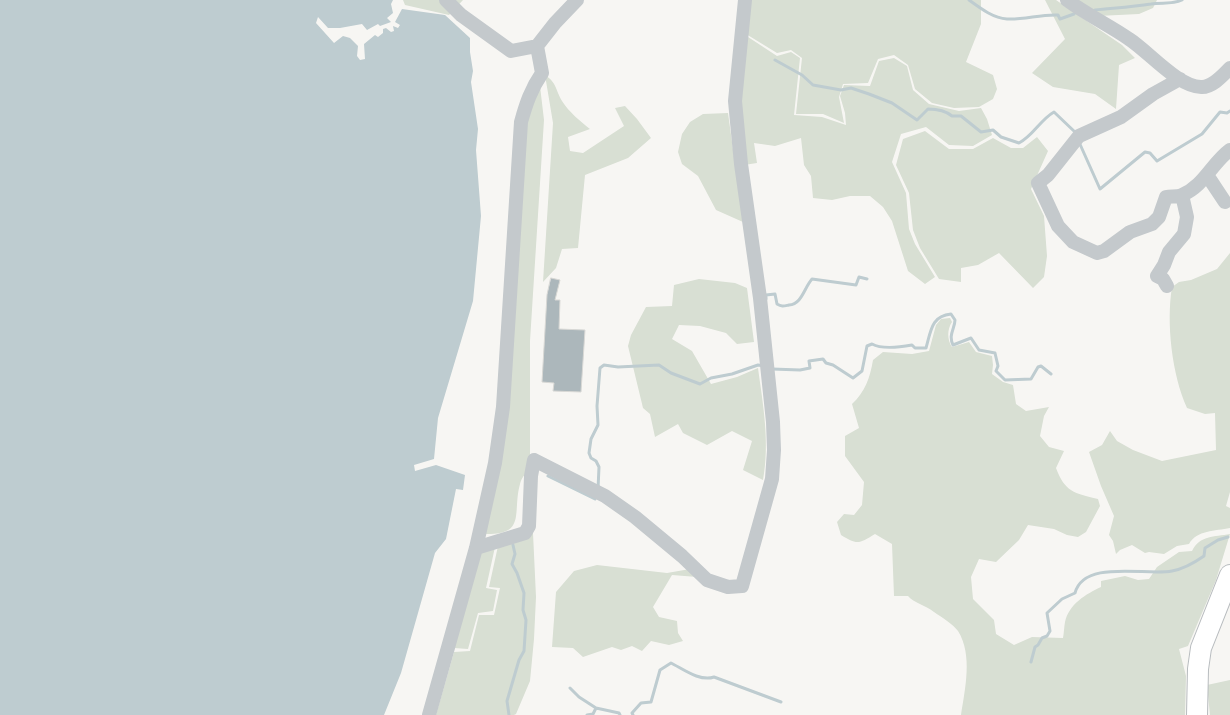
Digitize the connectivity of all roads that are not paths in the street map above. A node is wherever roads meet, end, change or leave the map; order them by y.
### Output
1 (446, 0) edge
2 (577, 0) edge
3 (745, 0) edge
4 (1067, 0) edge
5 (537, 46) junction
6 (1230, 68) edge
7 (1180, 79) junction
8 (1230, 150) edge
9 (1207, 175) junction
10 (1182, 195) junction
11 (1225, 202) dead end
12 (1167, 286) dead end
13 (476, 548) junction
14 (1230, 575) edge
15 (429, 715) edge
16 (1197, 715) edge

1 - 5 street
2 - 5 street
3 - 13 street
4 - 7 street
5 - 13 street
6 - 7 street
7 - 10 street
8 - 9 street
9 - 10 street
9 - 11 street
10 - 12 street
13 - 15 street
14 - 16 highway

